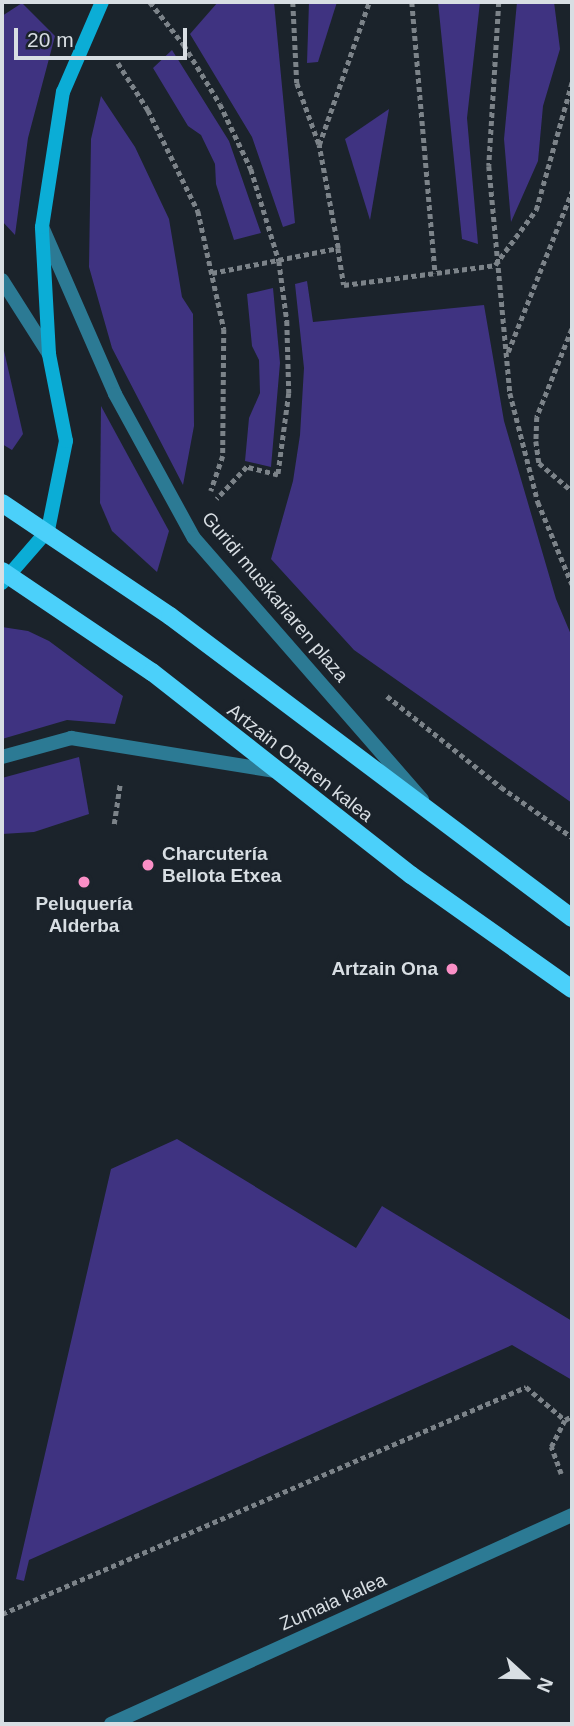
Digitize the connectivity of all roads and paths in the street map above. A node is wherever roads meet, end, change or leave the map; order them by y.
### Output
1 (102, 2) edge
2 (150, 2) edge
3 (293, 2) edge
4 (369, 2) edge
5 (412, 2) edge
6 (499, 2) edge
7 (116, 60) dead end
8 (572, 82) edge
9 (319, 145) junction
10 (572, 191) edge
11 (42, 228) junction
12 (338, 248) junction
13 (279, 261) junction
14 (495, 265) junction
15 (212, 273) junction
16 (435, 273) junction
17 (2, 280) edge
18 (572, 329) edge
19 (508, 353) junction
20 (49, 354) junction
21 (572, 491) edge
22 (2, 503) edge
23 (204, 512) junction
24 (48, 530) junction
25 (194, 538) junction
26 (5, 576) edge
27 (572, 584) edge
28 (376, 687) dead end
29 (2, 757) edge
30 (275, 771) junction
31 (121, 777) dead end
32 (439, 818) junction
33 (114, 824) dead end
34 (572, 837) edge
35 (572, 918) edge
36 (572, 989) edge
37 (572, 1416) edge
38 (565, 1420) junction
39 (561, 1474) dead end
40 (572, 1515) edge
41 (2, 1614) edge
42 (111, 1724) edge

1 - 11 street
2 - 13 path
3 - 9 path
4 - 9 path
5 - 16 path
6 - 14 path
7 - 15 path
8 - 14 path
9 - 12 path
10 - 19 path
11 - 20 street
11 - 25 street, Guridi musikariaren plaza
12 - 13 path
12 - 16 path
13 - 15 path
13 - 23 path
14 - 16 path
14 - 19 path
15 - 23 path
17 - 20 street
18 - 21 path
19 - 27 path
20 - 24 street
22 - 24 main road, Artzain Onaren kalea
23 - 25 path
24 - 26 street
24 - 32 main road, Artzain Onaren kalea
25 - 32 street, Guridi musikariaren plaza
26 - 30 main road, Artzain Onaren kalea
28 - 34 path
29 - 30 street
30 - 36 main road, Artzain Onaren kalea
31 - 33 path
32 - 35 main road, Artzain Onaren kalea
37 - 38 path
38 - 39 path
38 - 41 path
40 - 42 street, Zumaia kalea

